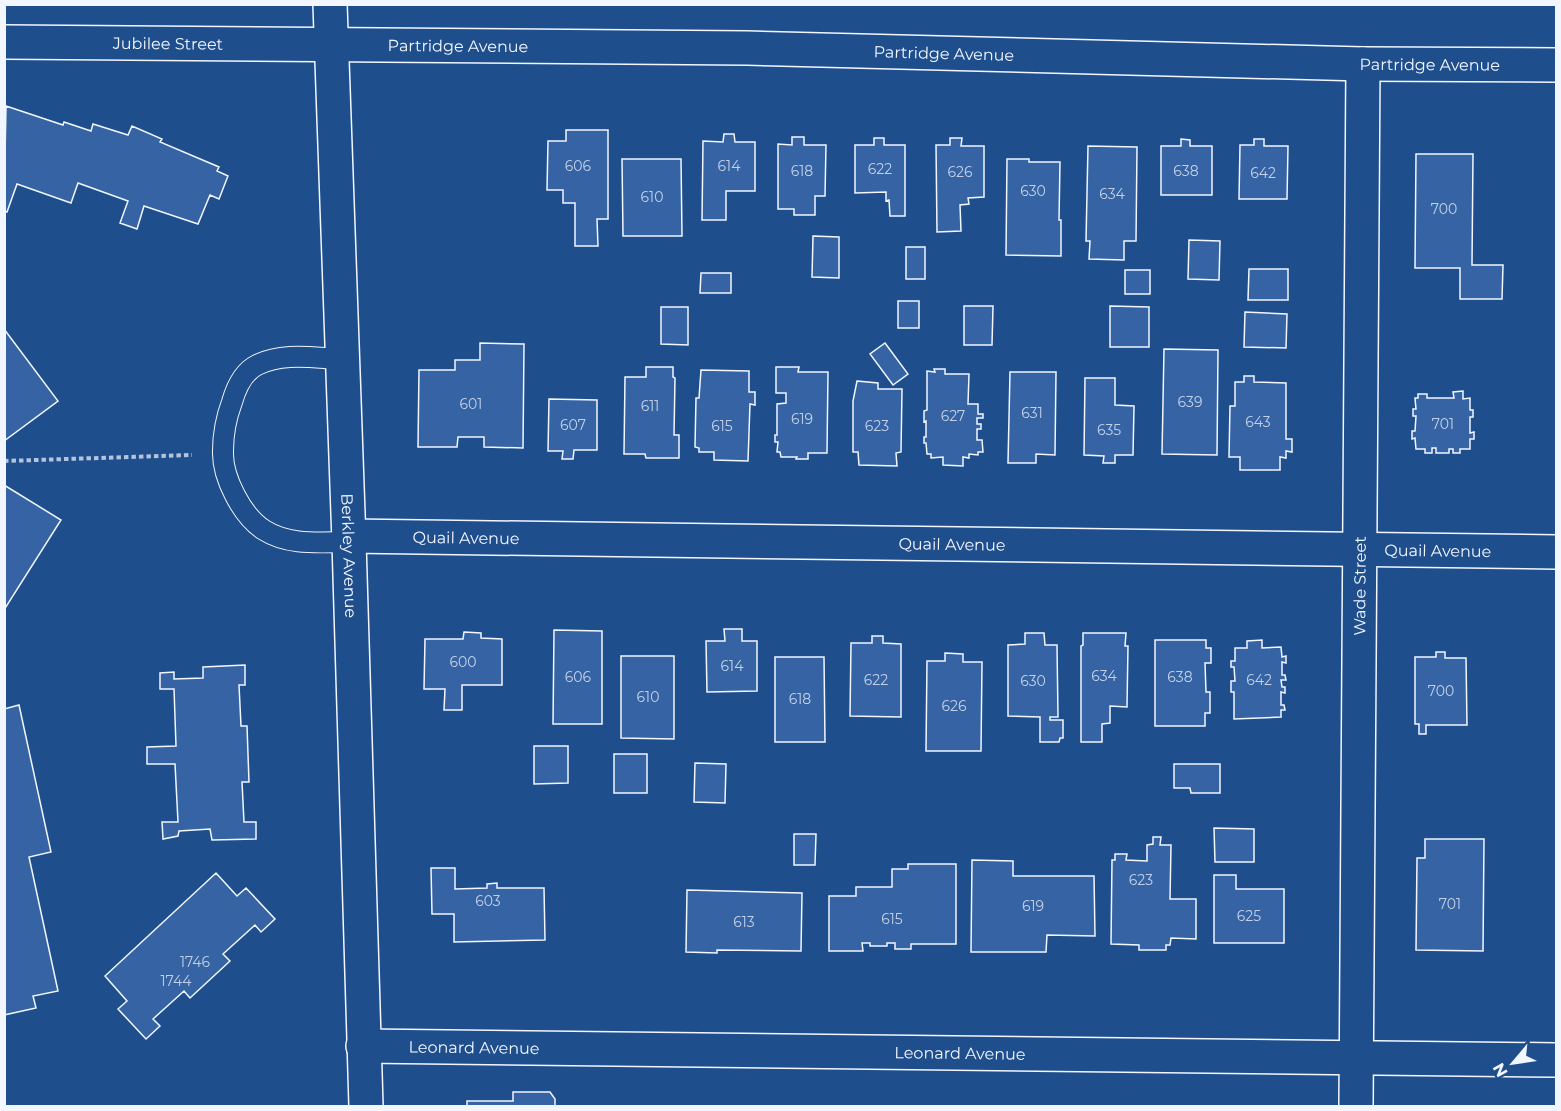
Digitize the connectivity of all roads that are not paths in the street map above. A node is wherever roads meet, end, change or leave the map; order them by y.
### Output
1 (330, 4) edge
2 (4, 42) edge
3 (331, 45) junction
4 (1363, 64) junction
5 (1557, 65) edge
6 (342, 359) junction
7 (349, 539) junction
8 (1359, 549) junction
9 (1557, 552) edge
10 (363, 1046) junction
11 (1357, 1058) junction
12 (1557, 1060) edge
13 (366, 1107) edge
14 (1356, 1107) edge

1 - 3 street, Berkley Avenue
2 - 3 street, Jubilee Street
3 - 4 street, Partridge Avenue
3 - 6 street, Berkley Avenue
4 - 5 street, Partridge Avenue
4 - 8 street, Wade Street
6 - 7 street, Berkley Avenue
6 - 7 lane
7 - 8 street, Quail Avenue
7 - 10 street, Berkley Avenue
8 - 9 street, Quail Avenue
8 - 11 street, Wade Street
10 - 11 street, Leonard Avenue
10 - 13 street, Berkley Avenue
11 - 12 street, Leonard Avenue
11 - 14 street, Wade Street

